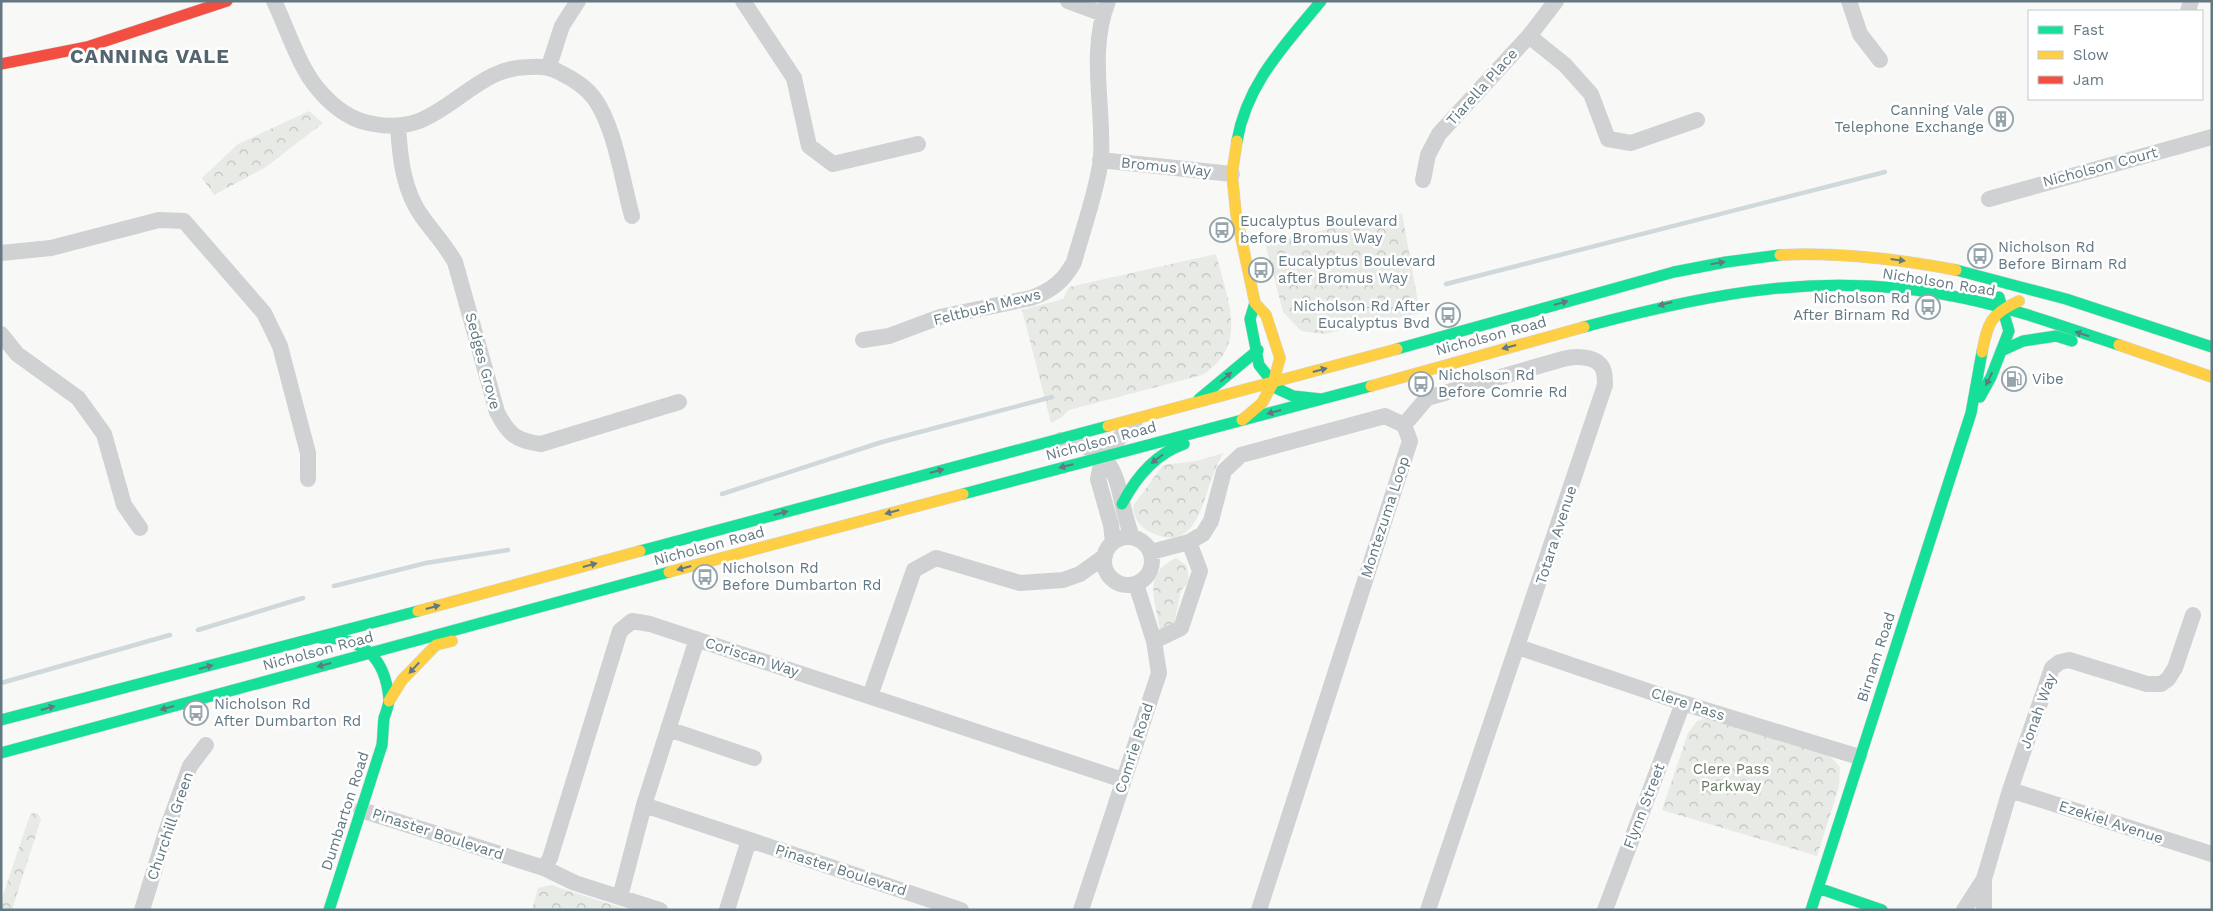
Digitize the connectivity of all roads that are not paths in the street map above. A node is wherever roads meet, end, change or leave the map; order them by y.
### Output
1 (227, 1) edge
2 (274, 1) edge
3 (578, 1) edge
4 (743, 1) edge
5 (1068, 1) edge
6 (1320, 1) edge
7 (1556, 1) edge
8 (1849, 1) edge
9 (1106, 7) edge
10 (1529, 36) junction
11 (1880, 60) dead end
12 (1, 64) edge
13 (549, 66) junction
14 (1697, 120) dead end
15 (398, 126) junction
16 (2212, 137) edge
17 (918, 144) dead end
18 (1100, 160) junction
19 (1232, 174) junction
20 (1423, 180) dead end
21 (1989, 198) dead end
22 (632, 216) dead end
23 (1, 253) edge
24 (1855, 256) junction
25 (2049, 292) junction
26 (1256, 303) junction
27 (2003, 308) junction
28 (1, 334) edge
29 (863, 340) dead end
30 (2212, 347) edge
31 (1258, 350) junction
32 (2001, 351) junction
33 (2212, 377) edge
34 (1273, 383) junction
35 (2212, 386) edge
36 (1321, 399) junction
37 (679, 402) dead end
38 (1193, 404) junction
39 (1971, 414) junction
40 (1139, 418) junction
41 (1237, 421) junction
42 (1404, 425) junction
43 (1056, 439) junction
44 (1103, 456) junction
45 (308, 479) dead end
46 (1122, 504) junction
47 (140, 528) dead end
48 (1132, 537) junction
49 (1113, 542) junction
50 (1189, 542) junction
51 (1151, 552) junction
52 (1105, 556) junction
53 (1080, 574) junction
54 (1109, 576) junction
55 (1136, 584) junction
56 (583, 597) junction
57 (408, 614) junction
58 (2193, 615) dead end
59 (548, 618) dead end
60 (520, 625) dead end
61 (390, 628) dead end
62 (318, 638) junction
63 (380, 639) dead end
64 (697, 639) junction
65 (1154, 641) junction
66 (1518, 647) junction
67 (371, 652) junction
68 (366, 668) dead end
69 (870, 696) junction
70 (389, 700) junction
71 (1683, 703) junction
72 (376, 705) dead end
73 (1, 720) edge
74 (384, 720) junction
75 (668, 729) junction
76 (206, 745) dead end
77 (1, 753) edge
78 (1859, 757) junction
79 (754, 758) dead end
80 (1123, 780) junction
81 (2010, 790) junction
82 (644, 805) junction
83 (361, 810) junction
84 (749, 840) junction
85 (2212, 854) edge
86 (544, 868) junction
87 (1984, 879) junction
88 (1818, 888) junction
89 (620, 897) junction
90 (142, 910) edge
91 (329, 910) edge
92 (660, 910) edge
93 (727, 910) edge
94 (962, 910) edge
95 (1081, 910) edge
96 (1260, 910) edge
97 (1428, 910) edge
98 (1605, 910) edge
99 (1811, 910) edge
100 (1882, 910) edge
101 (1964, 910) edge
102 (1984, 910) edge

1 - 12 main road
2 - 15 street
3 - 13 street
4 - 17 street
5 - 9 street
6 - 19 main road
7 - 10 street, Tiarella Place
8 - 11 street
9 - 18 street, Feltbush Mews
10 - 14 street
10 - 20 street, Tiarella Place
13 - 15 street
13 - 22 street
15 - 37 street, Sedges Grove
16 - 21 street, Nicholson Court
18 - 19 street, Bromus Way
18 - 29 street, Feltbush Mews
19 - 26 main road
23 - 45 street
24 -> 25 main road, Nicholson Road
24 - 27 main road, Birnam Road
34 -> 24 main road, Nicholson Road
25 - 27 main road
25 - 30 main road, Nicholson Road
26 - 31 main road
26 - 34 main road
27 - 32 main road, Birnam Road
33 -> 27 main road, Nicholson Road
27 -> 36 main road, Nicholson Road
27 - 39 main road, Birnam Road
28 - 47 street
31 - 34 main road
38 -> 31 main road
32 - 35 main road
32 -> 39 main road, Birnam Road
34 - 36 main road
34 - 38 main road, Nicholson Road
34 - 41 main road
36 -> 41 main road, Nicholson Road
38 - 40 main road, Nicholson Road
39 - 78 main road, Birnam Road
40 - 43 main road, Nicholson Road
40 - 44 street
41 - 44 main road, Nicholson Road
41 -> 46 main road
42 - 50 street
42 - 66 street, Totara Avenue
42 - 96 street, Montezuma Loop
43 - 44 street
57 -> 43 main road, Nicholson Road
44 - 46 street
44 - 49 street
44 -> 56 main road, Nicholson Road
46 - 48 street
48 - 49 street
48 - 51 street
49 - 52 street
50 - 51 street
50 - 65 street
51 - 55 street
52 - 53 street
52 - 54 street
53 - 54 street
53 - 69 street
54 - 55 street
55 - 65 street, Comrie Road
56 - 59 main road
56 - 67 main road, Nicholson Road
57 - 61 main road
57 - 62 main road, Nicholson Road
58 - 81 street, Jonah Way
60 -> 70 main road
62 - 67 main road
73 -> 62 main road, Nicholson Road
63 - 67 main road
64 - 69 street, Coriscan Way
64 - 75 street
64 - 86 street, Coriscan Way
65 - 80 street, Comrie Road
66 - 71 street, Clere Pass
66 - 97 street, Totara Avenue
67 - 68 main road
67 - 70 main road, Dumbarton Road
67 -> 77 main road, Nicholson Road
69 - 80 street, Coriscan Way
70 - 74 main road, Dumbarton Road
71 - 78 street, Clere Pass
71 - 98 street, Flynn Street
72 - 74 main road
74 - 83 main road, Dumbarton Road
75 - 79 street
75 - 82 street
76 - 90 street, Churchill Green
78 - 88 main road, Birnam Road
80 - 95 street, Comrie Road
81 - 85 street, Ezekiel Avenue
81 - 87 street, Jonah Way
82 - 84 street, Pinaster Boulevard
82 - 89 street
83 - 86 street, Pinaster Boulevard
83 - 91 main road, Dumbarton Road
84 - 93 street
84 - 94 street, Pinaster Boulevard
86 - 89 street, Pinaster Boulevard
87 - 101 street, Jonah Way
87 - 102 street, Jonah Way
88 - 99 main road, Birnam Road
88 - 100 main road
89 - 92 street, Pinaster Boulevard

